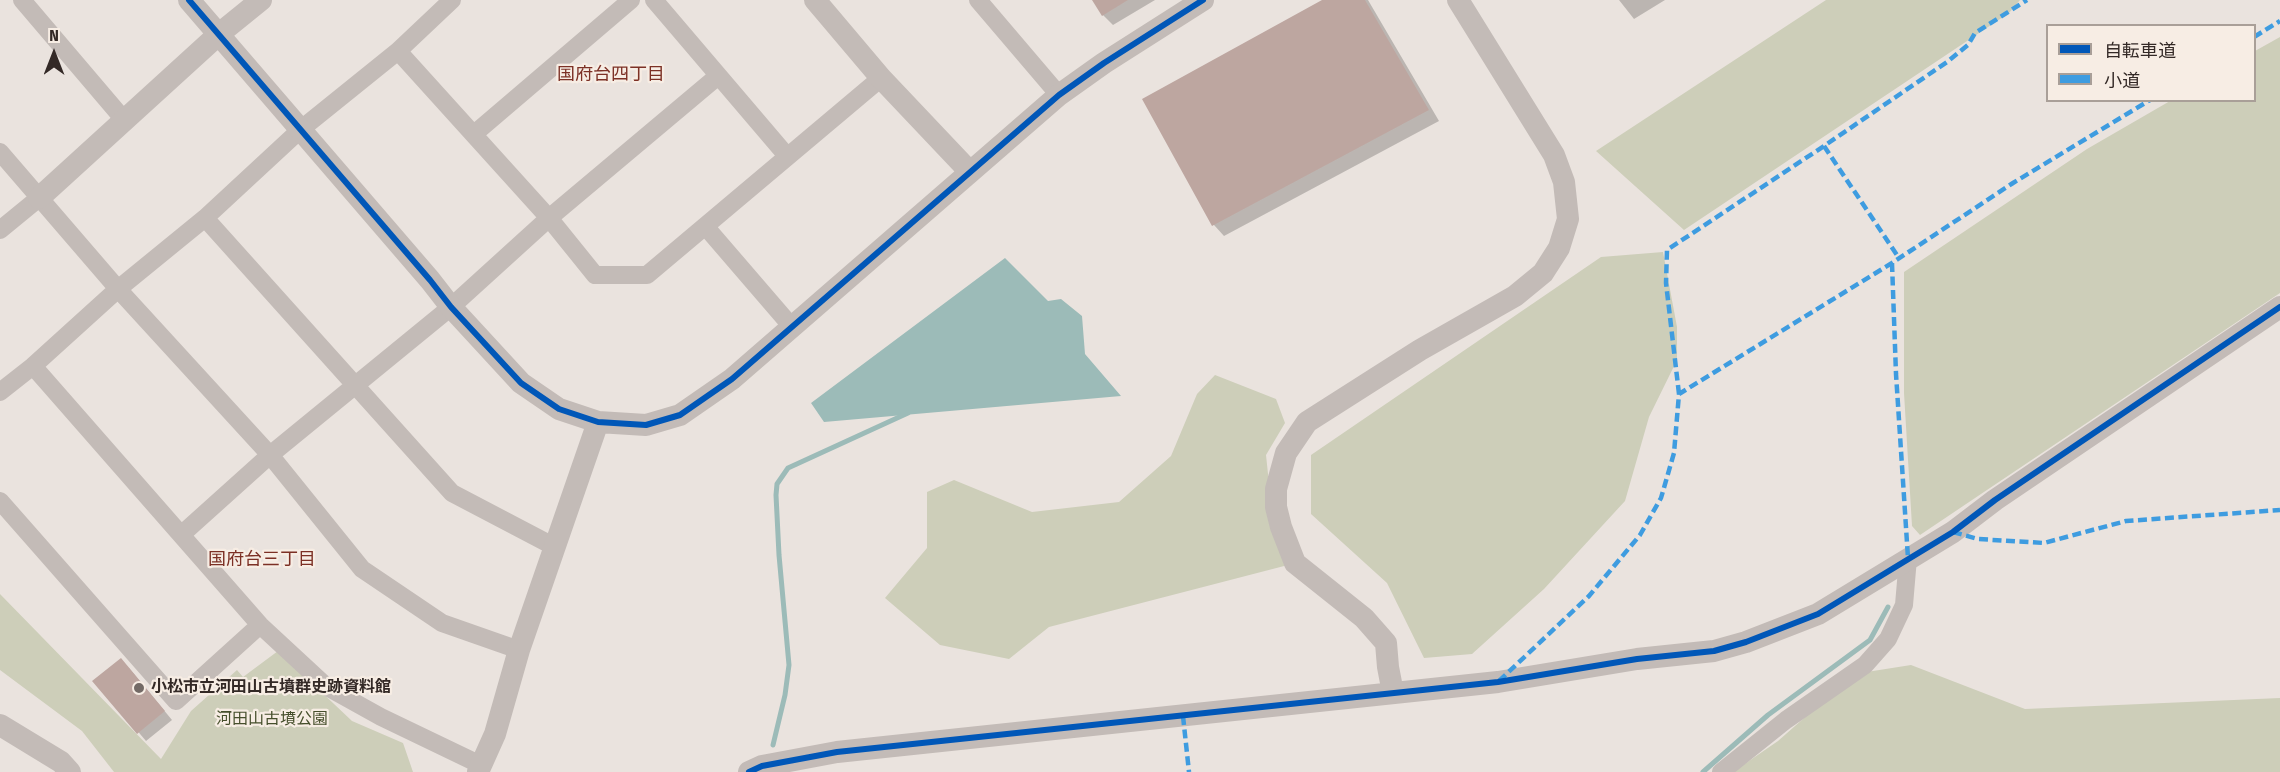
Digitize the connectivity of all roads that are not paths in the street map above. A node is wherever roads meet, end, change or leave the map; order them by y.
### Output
1 (22, 0) edge
2 (189, 0) edge
3 (261, 0) edge
4 (452, 0) edge
5 (631, 0) edge
6 (654, 0) edge
7 (815, 0) edge
8 (978, 0) edge
9 (1203, 0) edge
10 (1458, 0) edge
11 (219, 34) junction
12 (398, 51) junction
13 (718, 76) junction
14 (881, 78) junction
15 (1059, 95) junction
16 (125, 121) junction
17 (300, 130) junction
18 (474, 134) junction
19 (0, 152) edge
20 (787, 156) junction
21 (970, 172) junction
22 (39, 198) junction
23 (205, 218) junction
24 (549, 218) junction
25 (705, 226) junction
26 (0, 230) edge
27 (118, 289) junction
28 (450, 307) junction
29 (2280, 307) edge
30 (792, 327) junction
31 (33, 366) junction
32 (354, 386) junction
33 (0, 392) edge
34 (598, 422) junction
35 (270, 456) junction
36 (0, 501) edge
37 (181, 535) junction
38 (555, 547) junction
39 (1908, 558) junction
40 (260, 625) junction
41 (519, 650) junction
42 (1393, 693) junction
43 (0, 725) edge
44 (479, 769) edge
45 (758, 770) edge
46 (70, 772) edge
47 (1721, 772) edge

1 - 16 street
2 - 11 street
3 - 11 street
4 - 12 street
5 - 18 street
6 - 13 street
7 - 14 street
8 - 15 street
9 - 15 street
10 - 42 street
11 - 16 street
11 - 17 street
12 - 17 street
12 - 18 street
13 - 20 street
13 - 24 street
14 - 20 street
14 - 21 street
15 - 21 street
16 - 22 street
17 - 23 street
17 - 28 street
18 - 24 street
19 - 22 street
20 - 25 street
21 - 30 street
22 - 26 street
22 - 27 street
23 - 27 street
23 - 32 street
24 - 25 street
24 - 28 street
25 - 30 street
27 - 31 street
27 - 35 street
28 - 32 street
28 - 34 street
29 - 39 street
30 - 34 street
31 - 33 street
31 - 37 street
32 - 35 street
32 - 38 street
34 - 38 street
35 - 37 street
35 - 41 street
36 - 40 street
37 - 40 street
38 - 41 street
39 - 42 street
39 - 47 street
40 - 44 street
41 - 44 street
42 - 45 street
43 - 46 street

